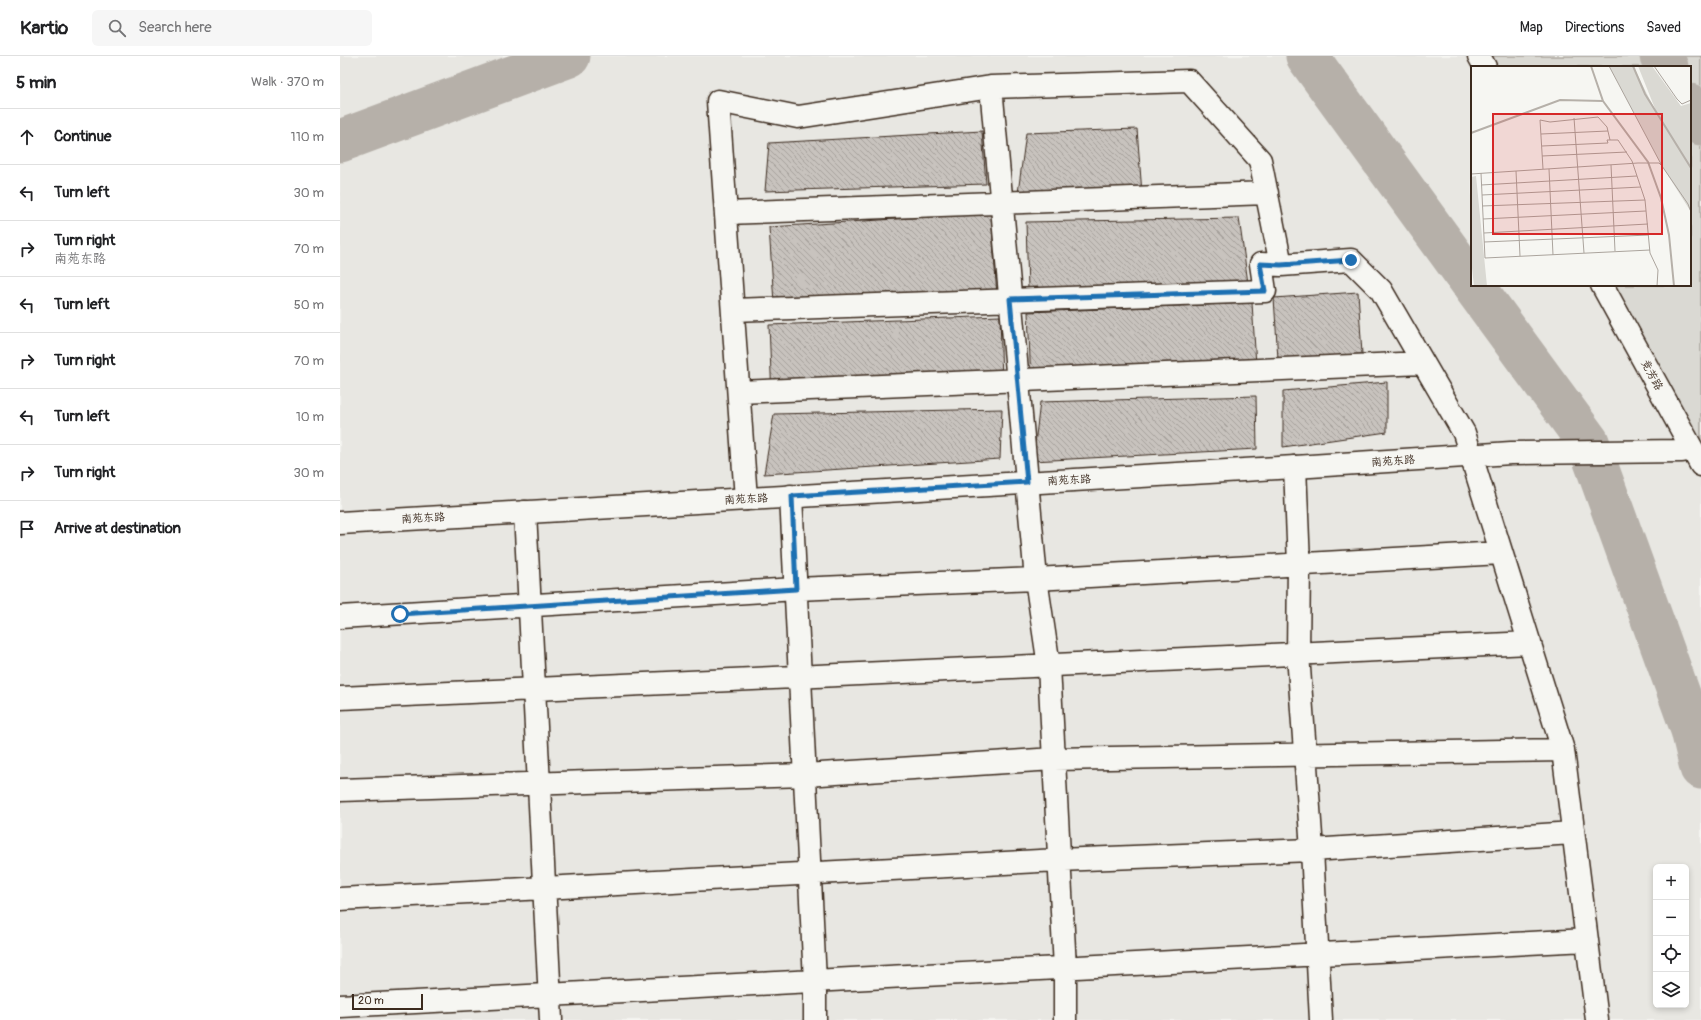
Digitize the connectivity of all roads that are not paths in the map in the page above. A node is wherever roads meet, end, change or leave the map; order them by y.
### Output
1 (1479, 56) edge
2 (1484, 66) edge
3 (991, 87) junction
4 (1267, 193) junction
5 (1002, 203) junction
6 (726, 213) junction
7 (1281, 265) junction
8 (1603, 286) edge
9 (1010, 299) junction
10 (733, 310) junction
11 (1423, 363) junction
12 (1018, 381) junction
13 (739, 392) junction
14 (1470, 455) junction
15 (1701, 465) edge
16 (1295, 467) junction
17 (1701, 469) edge
18 (1027, 482) junction
19 (792, 496) junction
20 (746, 499) junction
21 (525, 512) junction
22 (340, 523) edge
23 (1501, 553) junction
24 (1299, 564) junction
25 (1036, 580) junction
26 (796, 589) junction
27 (530, 607) junction
28 (340, 617) edge
29 (1530, 643) junction
30 (1298, 654) junction
31 (1049, 666) junction
32 (801, 677) junction
33 (534, 689) junction
34 (340, 698) edge
35 (1563, 750) junction
36 (1304, 755) junction
37 (1054, 759) junction
38 (805, 775) junction
39 (539, 784) junction
40 (340, 790) edge
41 (1573, 833) junction
42 (1312, 850) junction
43 (1058, 860) junction
44 (810, 874) junction
45 (544, 888) junction
46 (340, 899) edge
47 (1587, 940) junction
48 (1318, 954) junction
49 (1065, 968) junction
50 (815, 981) junction
51 (550, 995) junction
52 (340, 1006) edge
53 (551, 1020) edge
54 (815, 1020) edge
55 (1065, 1020) edge
56 (1321, 1020) edge
57 (1597, 1020) edge

1 - 2 street
3 - 4 street
3 - 5 street
3 - 6 street
4 - 5 street
4 - 7 street
5 - 6 street
5 - 9 street
6 - 10 street
7 - 9 street
7 - 11 street
8 - 15 street, 竞芳路
9 - 10 street
9 - 12 street
10 - 13 street
11 - 12 street
11 - 14 street
12 - 13 street
12 - 18 street
13 - 20 street
14 - 16 street, 南苑东路
14 - 17 street, 南苑东路
14 - 23 street
16 - 18 street, 南苑东路
16 - 24 street
18 - 19 street, 南苑东路
18 - 25 street
19 - 20 street, 南苑东路
19 - 26 street
20 - 21 street, 南苑东路
21 - 22 street, 南苑东路
21 - 27 street
23 - 24 street
23 - 29 street
24 - 25 street
24 - 30 street
25 - 26 street
25 - 31 street
26 - 27 street
26 - 32 street
27 - 28 street
27 - 33 street
29 - 30 street
29 - 35 street
30 - 31 street
30 - 36 street
31 - 32 street
31 - 37 street
32 - 33 street
32 - 38 street
33 - 34 street
33 - 39 street
35 - 36 street
35 - 41 street
36 - 37 street
36 - 42 street
37 - 38 street
37 - 43 street
38 - 39 street
38 - 44 street
39 - 40 street
39 - 45 street
41 - 42 street
41 - 47 street
42 - 43 street
42 - 48 street
43 - 44 street
43 - 49 street
44 - 45 street
44 - 50 street
45 - 46 street
45 - 51 street
47 - 48 street
47 - 57 street
48 - 49 street
48 - 56 street
49 - 50 street
49 - 55 street
50 - 51 street
50 - 54 street
51 - 52 street
51 - 53 street

